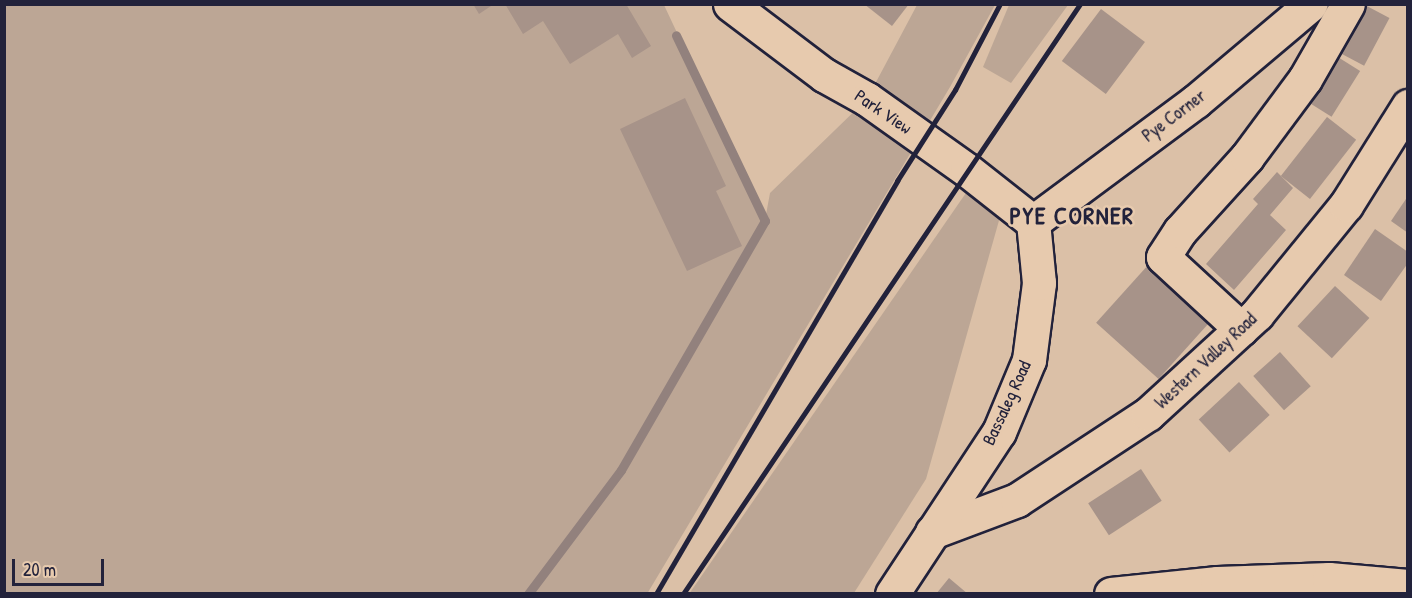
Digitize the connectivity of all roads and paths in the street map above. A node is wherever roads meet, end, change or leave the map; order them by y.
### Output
1 (730, 4) edge
2 (1311, 4) edge
3 (1348, 4) edge
4 (1407, 106) edge
5 (1033, 222) junction
6 (1241, 329) junction
7 (932, 532) junction
8 (1407, 586) edge
9 (892, 594) edge
10 (1111, 594) edge

1 - 5 street, Park View
2 - 5 street, Pye Corner
3 - 6 street
4 - 6 street, Western Valley Road
5 - 7 street, Bassaleg Road
6 - 7 street, Western Valley Road
7 - 9 street, Bassaleg Road
8 - 10 street

